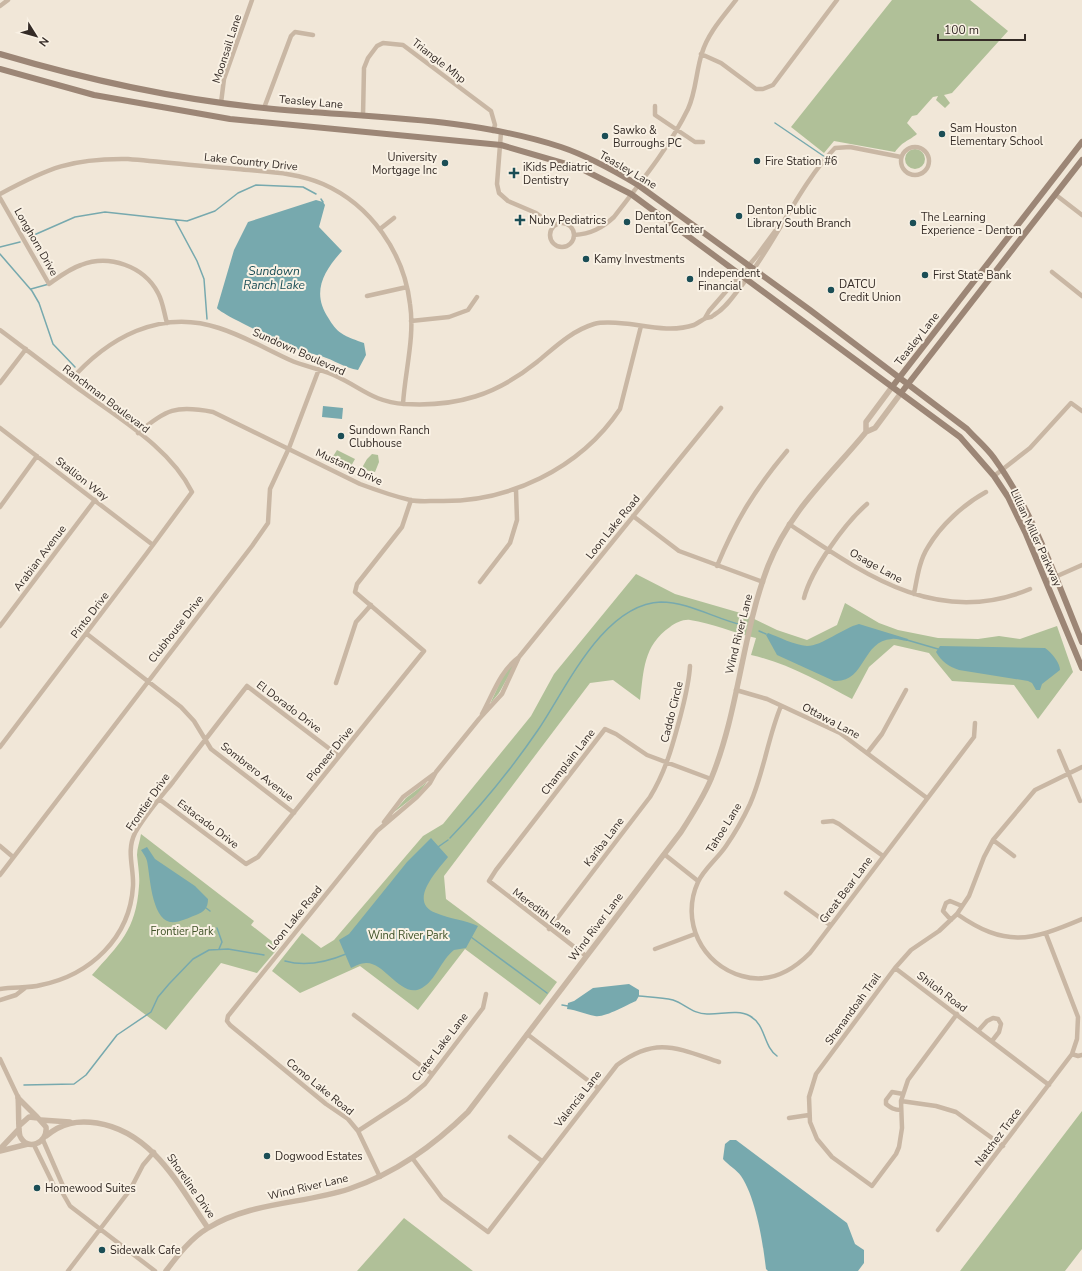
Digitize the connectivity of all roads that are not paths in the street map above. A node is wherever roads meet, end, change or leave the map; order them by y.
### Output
1 (8, 0) edge
2 (252, 0) edge
3 (736, 0) edge
4 (837, 0) edge
5 (0, 6) edge
6 (313, 34) dead end
7 (0, 54) edge
8 (702, 54) junction
9 (0, 69) edge
10 (221, 103) junction
11 (655, 106) dead end
12 (264, 108) junction
13 (363, 116) junction
14 (493, 130) junction
15 (677, 130) junction
16 (501, 132) junction
17 (703, 142) dead end
18 (1082, 142) edge
19 (500, 145) junction
20 (901, 157) junction
21 (1082, 160) edge
22 (638, 184) junction
23 (0, 194) edge
24 (631, 194) junction
25 (1056, 195) junction
26 (0, 198) edge
27 (1082, 215) edge
28 (394, 218) dead end
29 (554, 226) junction
30 (380, 229) junction
31 (574, 235) junction
32 (1010, 236) junction
33 (1022, 237) junction
34 (752, 268) junction
35 (1052, 272) dead end
36 (741, 275) junction
37 (747, 280) junction
38 (407, 287) junction
39 (966, 292) junction
40 (367, 296) dead end
41 (1082, 296) edge
42 (477, 297) dead end
43 (974, 298) junction
44 (705, 318) junction
45 (411, 321) junction
46 (167, 323) junction
47 (641, 326) junction
48 (0, 330) edge
49 (26, 349) junction
50 (319, 369) junction
51 (899, 379) junction
52 (69, 382) junction
53 (0, 383) edge
54 (907, 385) junction
55 (892, 387) junction
56 (901, 394) junction
57 (403, 404) junction
58 (721, 408) dead end
59 (1082, 411) edge
60 (0, 428) edge
61 (866, 432) junction
62 (138, 433) junction
63 (289, 448) junction
64 (787, 451) dead end
65 (37, 456) junction
66 (1002, 470) junction
67 (994, 476) junction
68 (516, 490) junction
69 (192, 492) joint
70 (986, 492) dead end
71 (95, 500) junction
72 (411, 500) junction
73 (867, 504) dead end
74 (0, 507) edge
75 (633, 516) junction
76 (789, 524) junction
77 (153, 545) junction
78 (830, 550) junction
79 (1082, 565) edge
80 (717, 566) junction
81 (1056, 578) junction
82 (480, 582) dead end
83 (763, 582) junction
84 (1046, 582) junction
85 (1030, 589) dead end
86 (914, 594) junction
87 (804, 598) dead end
88 (371, 606) junction
89 (0, 626) edge
90 (87, 634) junction
91 (1082, 642) edge
92 (519, 657) junction
93 (690, 666) dead end
94 (1082, 668) edge
95 (148, 681) junction
96 (336, 683) dead end
97 (247, 686) joint
98 (736, 690) junction
99 (906, 690) dead end
100 (781, 706) junction
101 (479, 719) junction
102 (975, 723) dead end
103 (206, 739) junction
104 (0, 747) edge
105 (1059, 751) dead end
106 (868, 752) junction
107 (339, 756) junction
108 (668, 763) junction
109 (1082, 767) edge
110 (436, 772) junction
111 (1069, 772) junction
112 (711, 778) junction
113 (927, 798) junction
114 (159, 799) junction
115 (1080, 800) dead end
116 (294, 813) junction
117 (823, 822) dead end
118 (384, 824) junction
119 (993, 840) junction
120 (0, 846) edge
121 (664, 854) junction
122 (883, 856) junction
123 (1014, 856) dead end
124 (13, 857) junction
125 (246, 864) joint
126 (0, 876) edge
127 (489, 881) joint
128 (698, 881) junction
129 (786, 893) dead end
130 (962, 906) junction
131 (957, 914) junction
132 (1082, 919) edge
133 (951, 920) junction
134 (830, 925) junction
135 (549, 929) junction
136 (695, 934) junction
137 (1046, 934) junction
138 (655, 948) dead end
139 (586, 956) junction
140 (895, 968) junction
141 (25, 988) junction
142 (0, 989) edge
143 (486, 994) dead end
144 (0, 1000) edge
145 (957, 1014) junction
146 (354, 1015) dead end
147 (230, 1025) joint
148 (978, 1031) junction
149 (527, 1034) junction
150 (1080, 1040) edge
151 (992, 1041) junction
152 (1072, 1054) junction
153 (1082, 1055) edge
154 (0, 1059) edge
155 (719, 1062) dead end
156 (432, 1074) junction
157 (1049, 1085) junction
158 (598, 1088) junction
159 (903, 1094) junction
160 (18, 1098) junction
161 (901, 1101) junction
162 (901, 1110) junction
163 (810, 1115) junction
164 (789, 1118) dead end
165 (40, 1119) junction
166 (70, 1122) junction
167 (19, 1127) junction
168 (358, 1131) junction
169 (510, 1137) dead end
170 (44, 1138) junction
171 (31, 1144) junction
172 (1003, 1146) junction
173 (0, 1150) edge
174 (154, 1152) junction
175 (413, 1159) junction
176 (542, 1161) junction
177 (380, 1177) junction
178 (62, 1192) junction
179 (208, 1228) junction
180 (100, 1229) junction
181 (938, 1230) dead end
182 (68, 1271) edge
183 (155, 1271) edge
184 (166, 1271) edge

1 - 5 street
2 - 10 street, Moonsail Lane
3 - 8 street
4 - 8 street
6 - 12 street
7 - 10 main road, Teasley Lane
8 - 15 street
9 - 19 main road, Teasley Lane
10 - 12 main road, Teasley Lane
11 - 15 street
12 - 13 main road, Teasley Lane
13 - 14 main road, Teasley Lane
13 - 14 street, Triangle Mhp
14 - 16 main road, Teasley Lane
15 - 17 street
15 - 22 street
16 - 19 street
16 - 22 main road, Teasley Lane
18 - 32 main road, Teasley Lane
19 - 24 main road, Teasley Lane
19 - 29 street
20 - 20 street
20 - 34 street, Sundown Boulevard
21 - 25 main road, Teasley Lane
22 - 24 street
22 - 34 main road, Teasley Lane
23 - 30 street, Lake Country Drive
24 - 31 street
24 - 36 main road, Teasley Lane
25 - 27 street
25 - 33 main road, Teasley Lane
26 - 46 street, Longhorn Drive
28 - 30 street
29 - 31 street
29 - 31 street
30 - 38 street, Lake Country Drive
32 - 33 main road
32 - 39 main road, Teasley Lane
33 - 43 main road, Teasley Lane
34 - 36 street, Sundown Boulevard
34 - 37 street, Sundown Boulevard
34 - 51 main road, Teasley Lane
35 - 41 street
36 - 37 main road, Teasley Lane
36 - 44 street, Sundown Boulevard
37 - 44 street, Sundown Boulevard
37 - 55 main road, Teasley Lane
38 - 40 street
38 - 45 street, Lake Country Drive
39 - 43 main road
39 - 51 main road, Teasley Lane
42 - 45 street
43 - 54 main road, Teasley Lane
44 - 47 street, Sundown Boulevard
45 - 57 street, Lake Country Drive
46 - 50 street, Sundown Boulevard
46 - 52 street, Sundown Boulevard
47 - 57 street, Sundown Boulevard
47 - 68 street, Mustang Drive
48 - 49 street, Ranchman Boulevard
49 - 52 street, Ranchman Boulevard
49 - 53 street
50 - 57 street, Sundown Boulevard
50 - 63 street, Clubhouse Drive
51 - 54 main road, Lillian Miller Parkway
51 - 55 main road
52 - 62 street, Ranchman Boulevard
54 - 56 main road, Teasley Lane
54 - 66 main road, Lillian Miller Parkway
55 - 56 main road, Lillian Miller Parkway
55 - 61 street, Wind River Lane
56 - 61 street, Wind River Lane
56 - 67 main road, Lillian Miller Parkway
58 - 75 street, Loon Lake Road
59 - 66 street
60 - 65 street, Stallion Way
61 - 76 street, Wind River Lane
62 - 63 street, Mustang Drive
62 - 69 street, Ranchman Boulevard
63 - 72 street, Mustang Drive
63 - 95 street, Clubhouse Drive
64 - 80 street
65 - 71 street, Stallion Way
65 - 74 street
66 - 67 street
66 - 81 main road, Lillian Miller Parkway
67 - 84 main road, Lillian Miller Parkway
68 - 72 street, Mustang Drive
68 - 82 street
69 - 77 street, Pinto Drive
70 - 86 street
71 - 77 street, Stallion Way
71 - 89 street, Arabian Avenue
72 - 88 street
73 - 78 street
75 - 80 street
75 - 92 street, Loon Lake Road
76 - 78 street, Osage Lane
76 - 83 street, Wind River Lane
77 - 90 street, Pinto Drive
78 - 86 street, Osage Lane
78 - 87 street
79 - 81 street
80 - 83 street
81 - 84 street
81 - 91 main road, Lillian Miller Parkway
83 - 98 street, Wind River Lane
84 - 94 main road, Lillian Miller Parkway
85 - 86 street, Osage Lane
88 - 96 street
88 - 107 street, Pioneer Drive
90 - 95 street, Sombrero Avenue
90 - 104 street, Pinto Drive
92 - 101 street, Loon Lake Road
92 - 101 street, Loon Lake Road
93 - 108 street, Caddo Circle
95 - 103 street, Sombrero Avenue
95 - 124 street, Clubhouse Drive
97 - 103 street, Frontier Drive
97 - 107 street, El Dorado Drive
98 - 100 street, Ottawa Lane
98 - 112 street, Wind River Lane
99 - 106 street
100 - 106 street, Ottawa Lane
100 - 128 street, Tahoe Lane
101 - 110 street, Loon Lake Road
102 - 113 street, Great Bear Lane
103 - 114 street, Frontier Drive
103 - 116 street, Sombrero Avenue
105 - 111 street
106 - 113 street, Ottawa Lane
107 - 116 street, Pioneer Drive
108 - 112 street, Champlain Lane
108 - 127 street, Champlain Lane
108 - 135 street, Kariba Lane
109 - 111 street, Shenandoah Trail
110 - 118 street, Loon Lake Road
110 - 118 street, Loon Lake Road
111 - 115 street
111 - 119 street, Shenandoah Trail
112 - 121 street, Wind River Lane
113 - 122 street, Great Bear Lane
114 - 125 street, Estacado Drive
114 - 141 street, Frontier Drive
116 - 125 street, Pioneer Drive
117 - 122 street
118 - 147 street, Loon Lake Road
119 - 123 street
119 - 130 street, Shenandoah Trail
120 - 124 street
121 - 128 street
121 - 139 street, Wind River Lane
122 - 134 street, Great Bear Lane
124 - 126 street, Clubhouse Drive
127 - 135 street, Meredith Lane
128 - 136 street, Tahoe Lane
129 - 134 street
130 - 131 street, Shenandoah Trail
130 - 133 street
131 - 133 street, Shenandoah Trail
131 - 137 street
132 - 137 street
133 - 140 street, Shenandoah Trail
134 - 136 street, Great Bear Lane
135 - 139 street, Meredith Lane
136 - 138 street
137 - 150 street, Natchez Trace
139 - 149 street, Wind River Lane
140 - 145 street, Shiloh Road
140 - 163 street, Shenandoah Trail
141 - 142 street, Frontier Drive
141 - 144 street, Frontier Drive
143 - 156 street, Crater Lake Lane
145 - 148 street, Shiloh Road
145 - 159 street
146 - 156 street
147 - 168 street, Como Lake Road
148 - 151 street, Shiloh Road
148 - 151 street
149 - 158 street
149 - 175 street, Wind River Lane
150 - 152 street, Natchez Trace
151 - 157 street, Shiloh Road
152 - 153 street
152 - 157 street, Natchez Trace
154 - 160 street
155 - 158 street, Valencia Lane
156 - 168 street, Crater Lake Lane
157 - 172 street, Natchez Trace
158 - 176 street, Valencia Lane
159 - 161 street
159 - 162 street
160 - 165 street
160 - 167 street
161 - 162 street
161 - 172 street
162 - 163 street, Shenandoah Trail
163 - 164 street
165 - 166 street, Shoreline Drive
165 - 167 street
165 - 170 street
166 - 170 street
166 - 174 street, Shoreline Drive
167 - 171 street
167 - 173 street
168 - 177 street, Como Lake Road
169 - 176 street
170 - 171 street
170 - 178 street
171 - 173 street
171 - 178 street
172 - 181 street, Natchez Trace
174 - 179 street, Shoreline Drive
174 - 180 street
175 - 176 street, Valencia Lane
175 - 177 street, Wind River Lane
177 - 179 street, Wind River Lane
178 - 180 street
179 - 184 street, Wind River Lane
180 - 182 street
180 - 183 street

